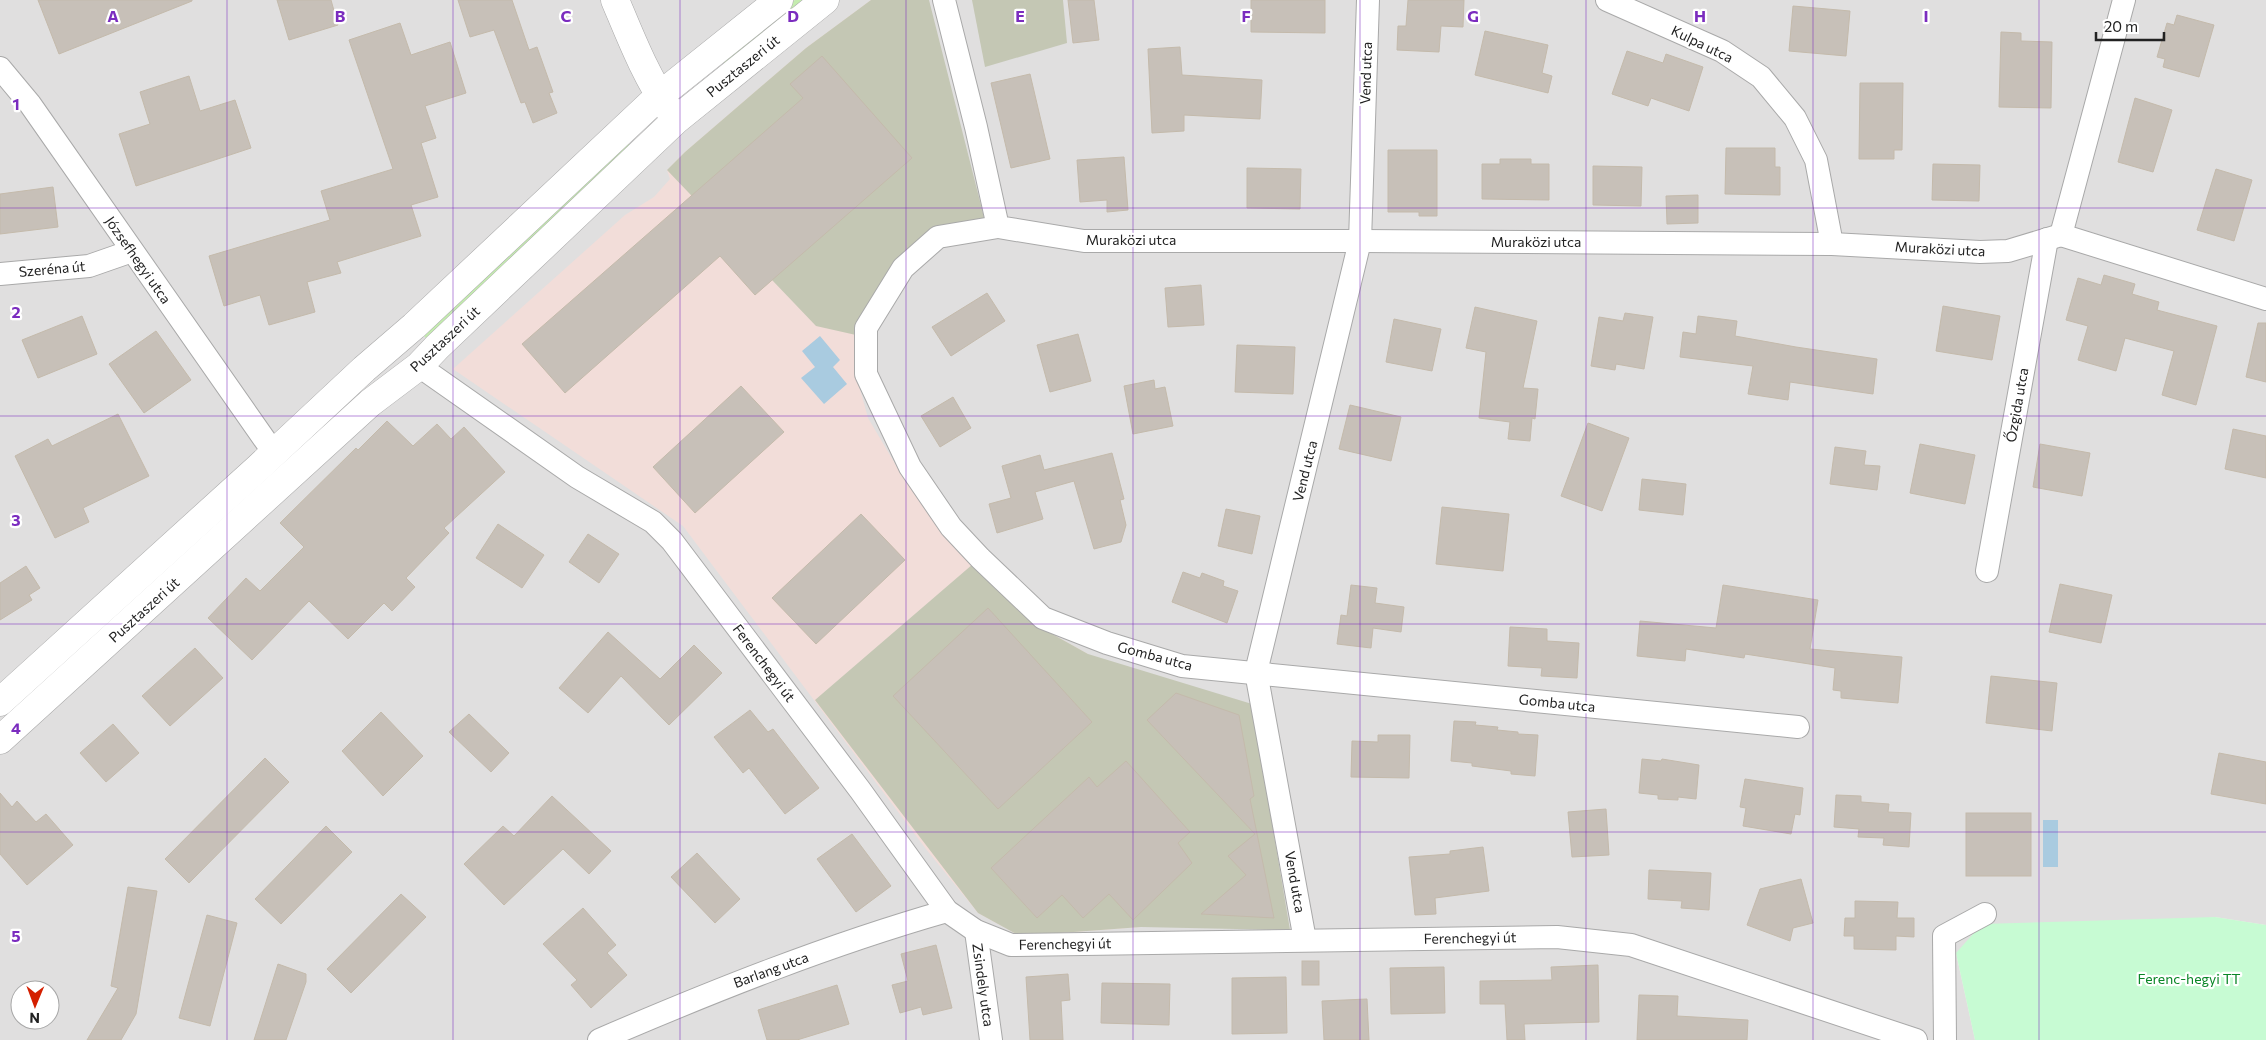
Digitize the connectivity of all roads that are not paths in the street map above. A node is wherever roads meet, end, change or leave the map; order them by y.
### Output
1 (615, 0) edge
2 (779, 0) edge
3 (825, 0) edge
4 (944, 0) edge
5 (1368, 0) edge
6 (1607, 0) edge
7 (2124, 0) edge
8 (0, 68) edge
9 (659, 96) junction
10 (676, 120) junction
11 (998, 227) junction
12 (2054, 237) junction
13 (1360, 241) junction
14 (1832, 244) junction
15 (132, 251) junction
16 (0, 274) edge
17 (2266, 299) edge
18 (396, 341) junction
19 (418, 366) junction
20 (274, 453) junction
21 (290, 476) junction
22 (1987, 571) dead end
23 (1256, 672) junction
24 (1, 699) edge
25 (22, 721) junction
26 (1798, 727) dead end
27 (0, 740) edge
28 (947, 911) junction
29 (1986, 914) dead end
30 (976, 931) junction
31 (1305, 940) junction
32 (599, 1040) edge
33 (991, 1040) edge
34 (1916, 1040) edge
35 (1945, 1040) edge

1 - 9 street
2 - 9 street, Pusztaszeri út
3 - 10 street, Pusztaszeri út
4 - 11 street
5 - 13 street, Vend utca
6 - 14 street, Kulpa utca
7 - 12 street
8 - 15 street, Józsefhegyi utca
9 - 10 street
9 - 18 street, Pusztaszeri út
10 - 19 street, Pusztaszeri út
11 - 13 street, Muraközi utca
11 - 23 street, Gomba utca
12 - 14 street, Muraközi utca
12 - 17 street
12 - 22 street, Őzgida utca
13 - 14 street, Muraközi utca
13 - 23 street, Vend utca
15 - 16 street, Szeréna út
15 - 20 street, Józsefhegyi utca
18 - 19 street
18 - 20 street, Pusztaszeri út
19 - 21 street, Pusztaszeri út
19 - 28 street, Ferenchegyi út
20 - 21 street
20 - 24 street, Pusztaszeri út
21 - 25 street, Pusztaszeri út
23 - 26 street, Gomba utca
23 - 31 street, Vend utca
24 - 25 street, Pusztaszeri út
25 - 27 street, Pusztaszeri út
28 - 30 street, Ferenchegyi út
28 - 32 street, Barlang utca
29 - 35 street
30 - 31 street, Ferenchegyi út
30 - 33 street, Zsindely utca
31 - 34 street, Ferenchegyi út

